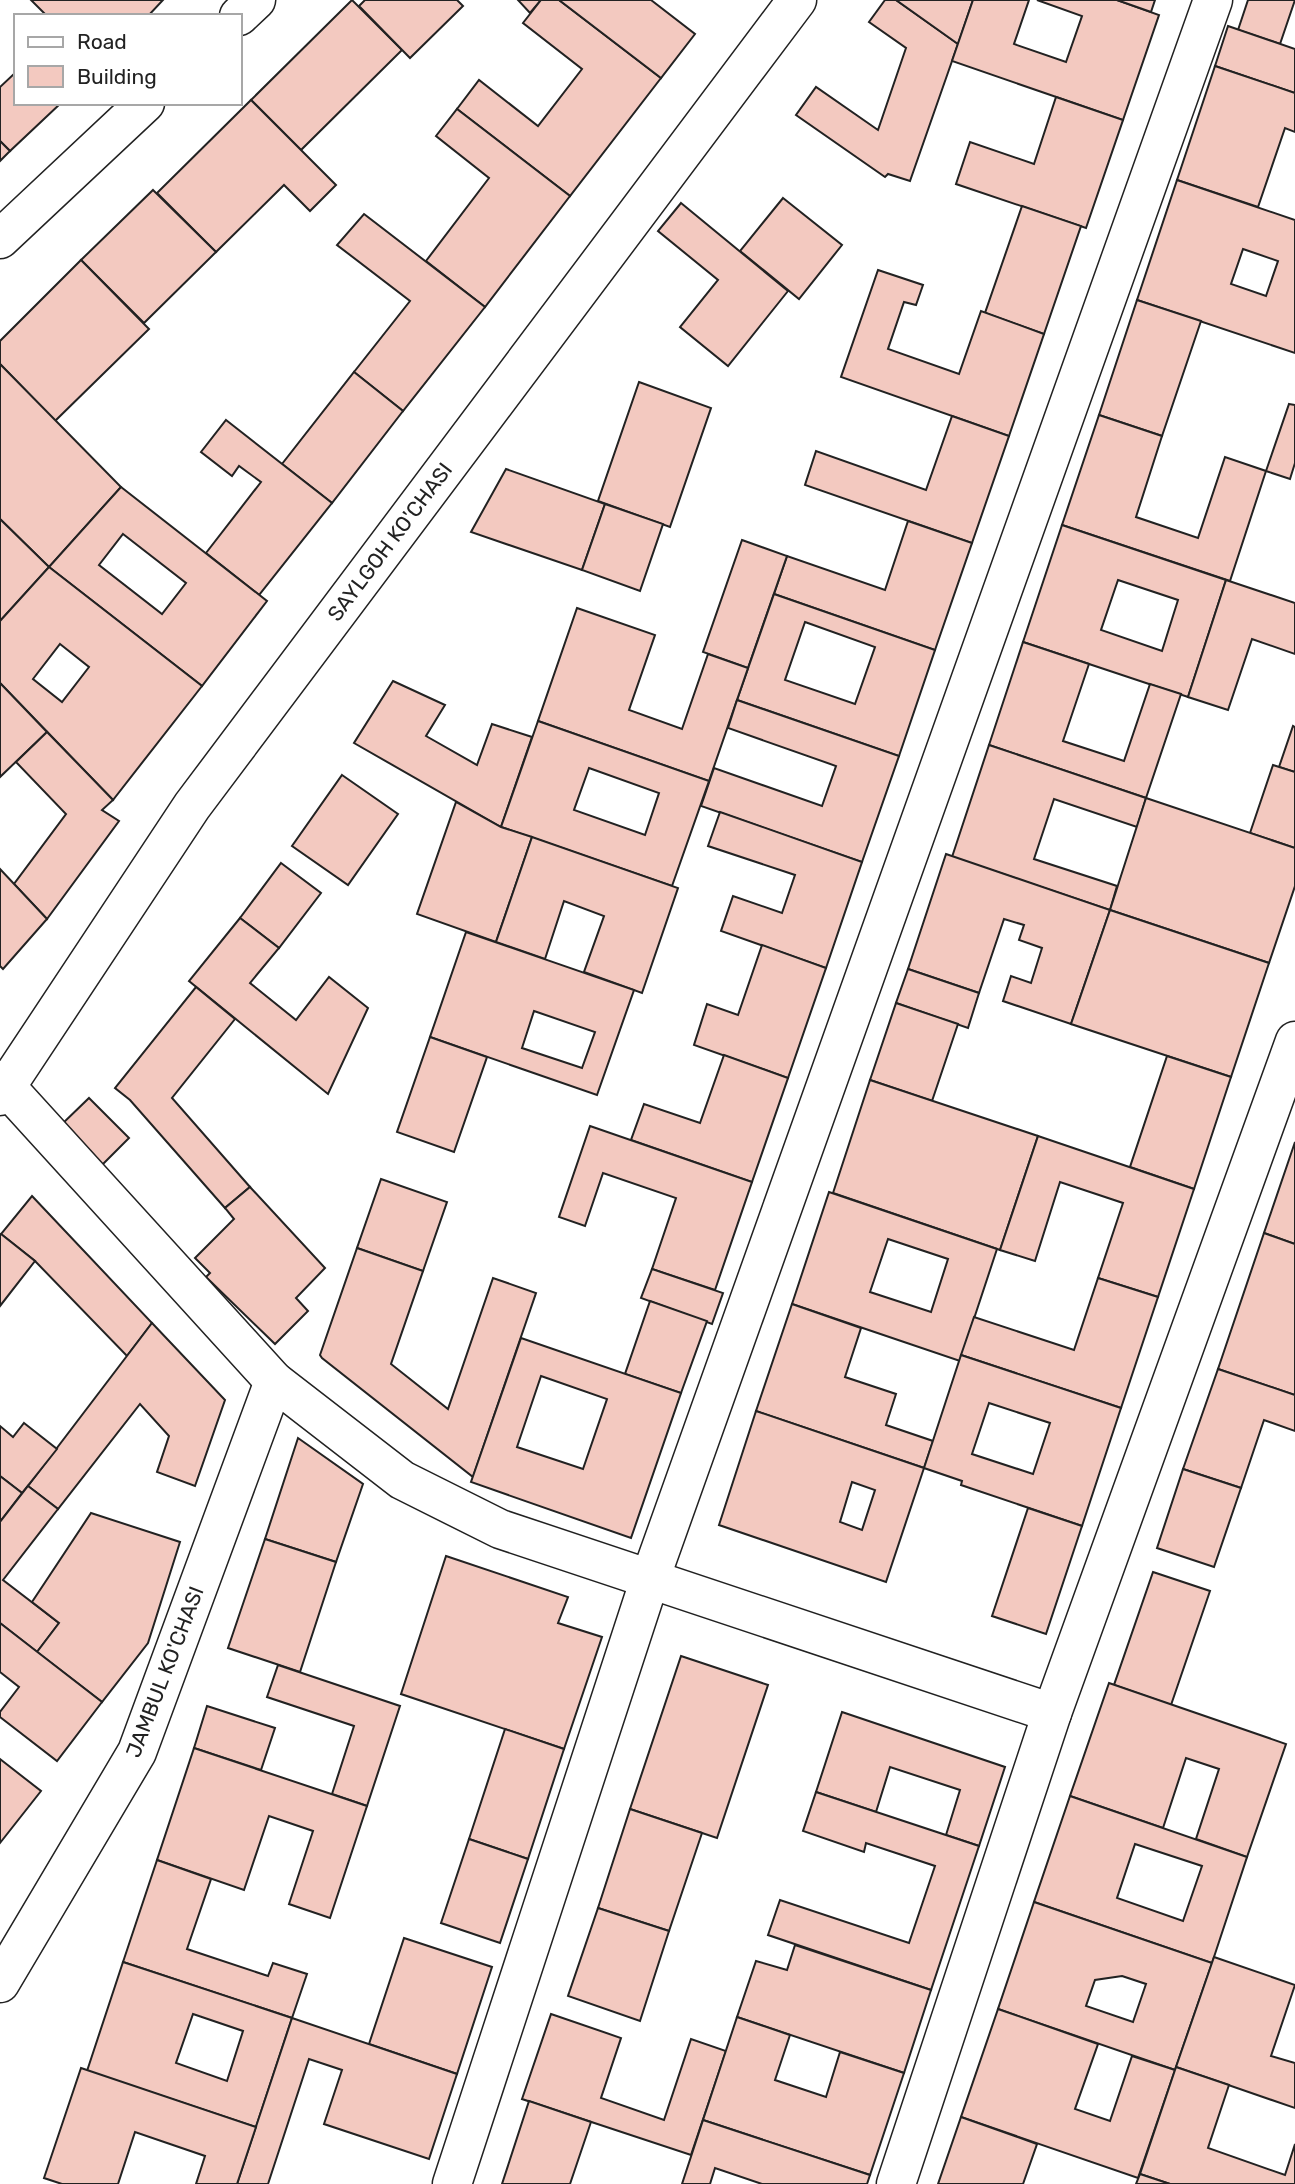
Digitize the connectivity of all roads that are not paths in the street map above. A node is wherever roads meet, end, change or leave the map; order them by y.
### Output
1 (256, 0) edge
2 (797, 0) edge
3 (1213, 0) edge
4 (241, 14) edge
5 (143, 105) edge
6 (0, 239) edge
7 (1295, 1041) edge
8 (2, 1088) edge
9 (274, 1381) junction
10 (650, 1579) junction
11 (1052, 1713) junction
12 (0, 1983) edge
13 (452, 2184) edge
14 (897, 2184) edge

1 - 4 street
2 - 8 street, SAYLGOH KO'CHASI
3 - 10 street
5 - 6 street
7 - 11 street
8 - 9 street
9 - 10 street
9 - 12 street, JAMBUL KO'CHASI
10 - 11 street
10 - 13 street
11 - 14 street

